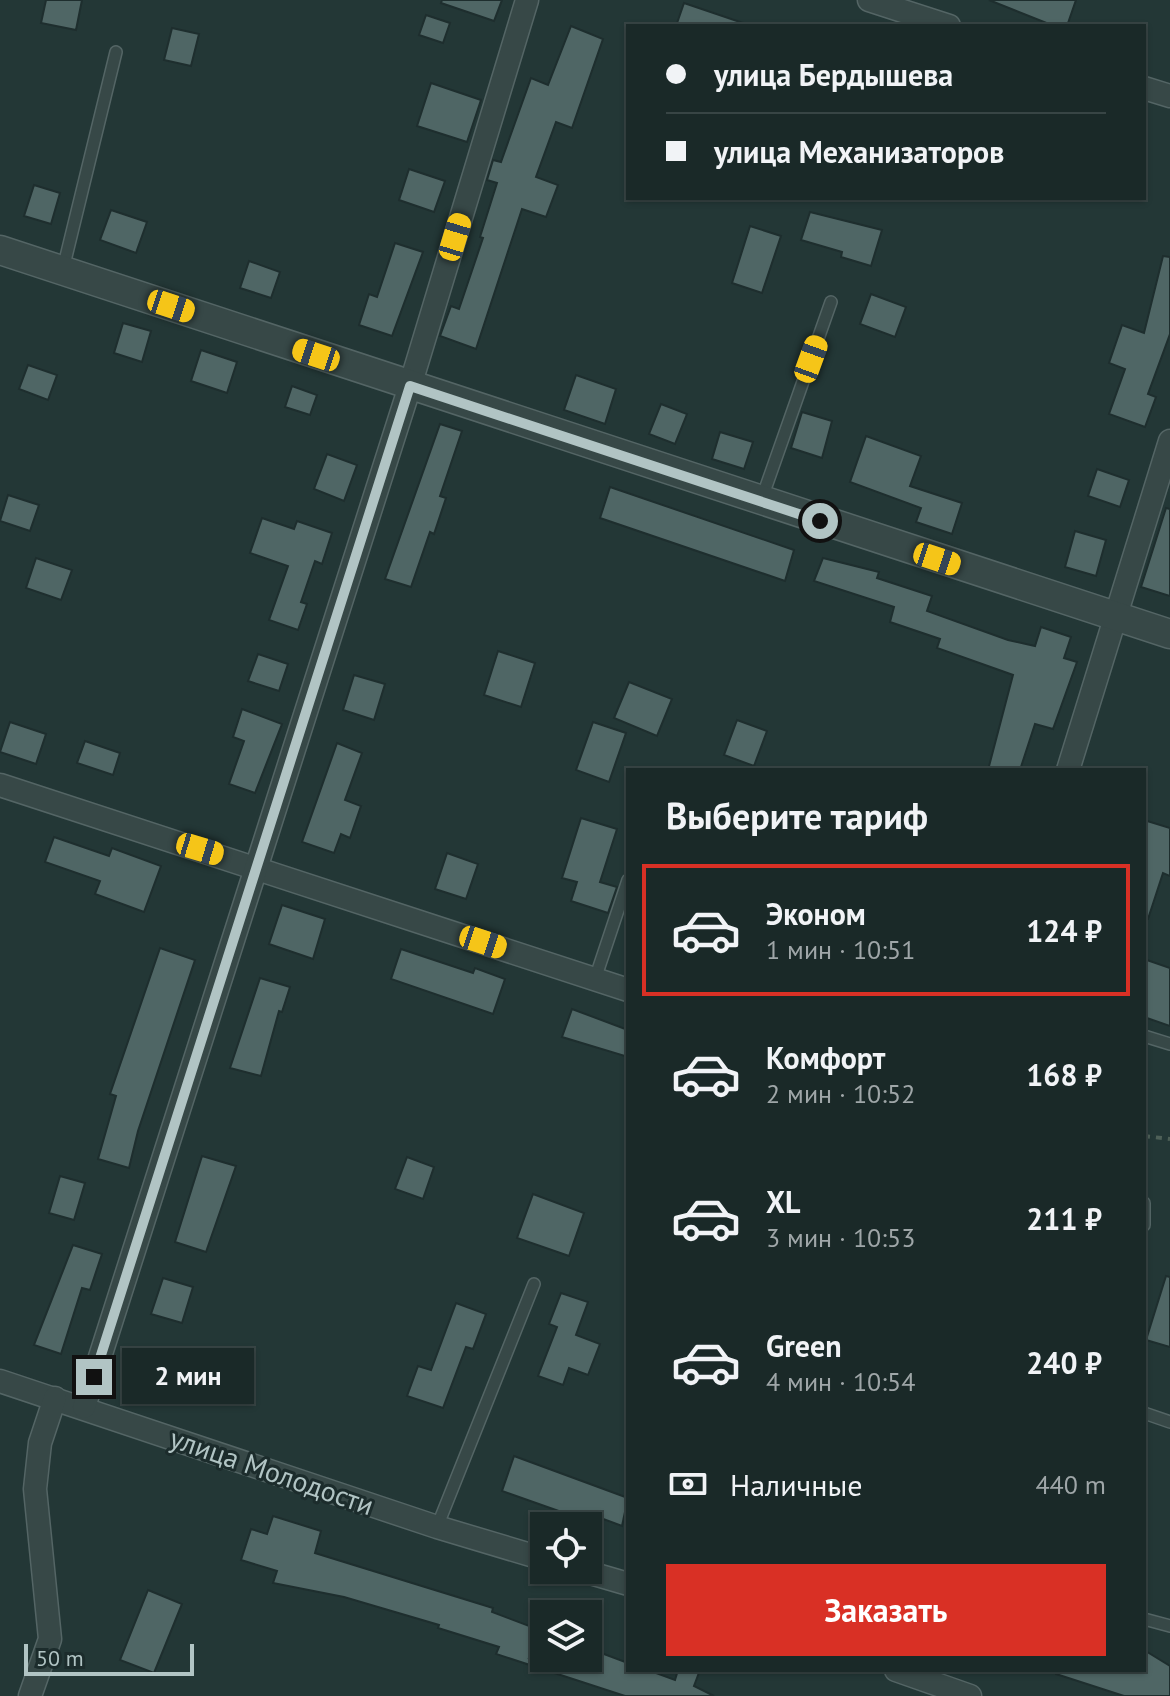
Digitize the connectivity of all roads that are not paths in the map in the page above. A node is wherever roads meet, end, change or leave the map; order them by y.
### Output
1 (527, 0) edge
2 (869, 0) edge
3 (906, 6) edge
4 (945, 24) edge
5 (116, 52) dead end
6 (1146, 89) edge
7 (1170, 96) edge
8 (0, 250) edge
9 (63, 270) junction
10 (831, 302) dead end
11 (410, 386) junction
12 (1170, 441) edge
13 (761, 502) junction
14 (1114, 615) junction
15 (1170, 634) edge
16 (1069, 768) edge
17 (0, 785) edge
18 (257, 867) junction
19 (626, 886) edge
20 (595, 979) junction
21 (626, 989) edge
22 (1146, 1037) edge
23 (1170, 1044) edge
24 (534, 1284) dead end
25 (0, 1381) edge
26 (55, 1398) junction
27 (84, 1407) junction
28 (1146, 1414) edge
29 (1170, 1422) edge
30 (437, 1527) junction
31 (530, 1555) edge
32 (602, 1576) edge
33 (626, 1583) edge
34 (1146, 1620) edge
35 (1170, 1626) edge
36 (902, 1672) edge
37 (30, 1696) edge
38 (970, 1696) edge

1 - 11 street
2 - 3 street
3 - 4 street
5 - 9 lane
6 - 7 street
8 - 9 street
9 - 11 street
10 - 13 lane
11 - 13 street
11 - 18 street
12 - 14 street
13 - 14 street
14 - 15 street
14 - 16 street
17 - 18 street
18 - 20 street
18 - 27 street
19 - 20 lane
20 - 21 street
22 - 23 lane
24 - 30 lane
25 - 26 street, улица Молодости
26 - 27 street, улица Молодости
26 - 37 street
27 - 30 street, улица Молодости
28 - 29 lane
30 - 31 street, улица Молодости
32 - 33 street
34 - 35 lane
36 - 38 street

